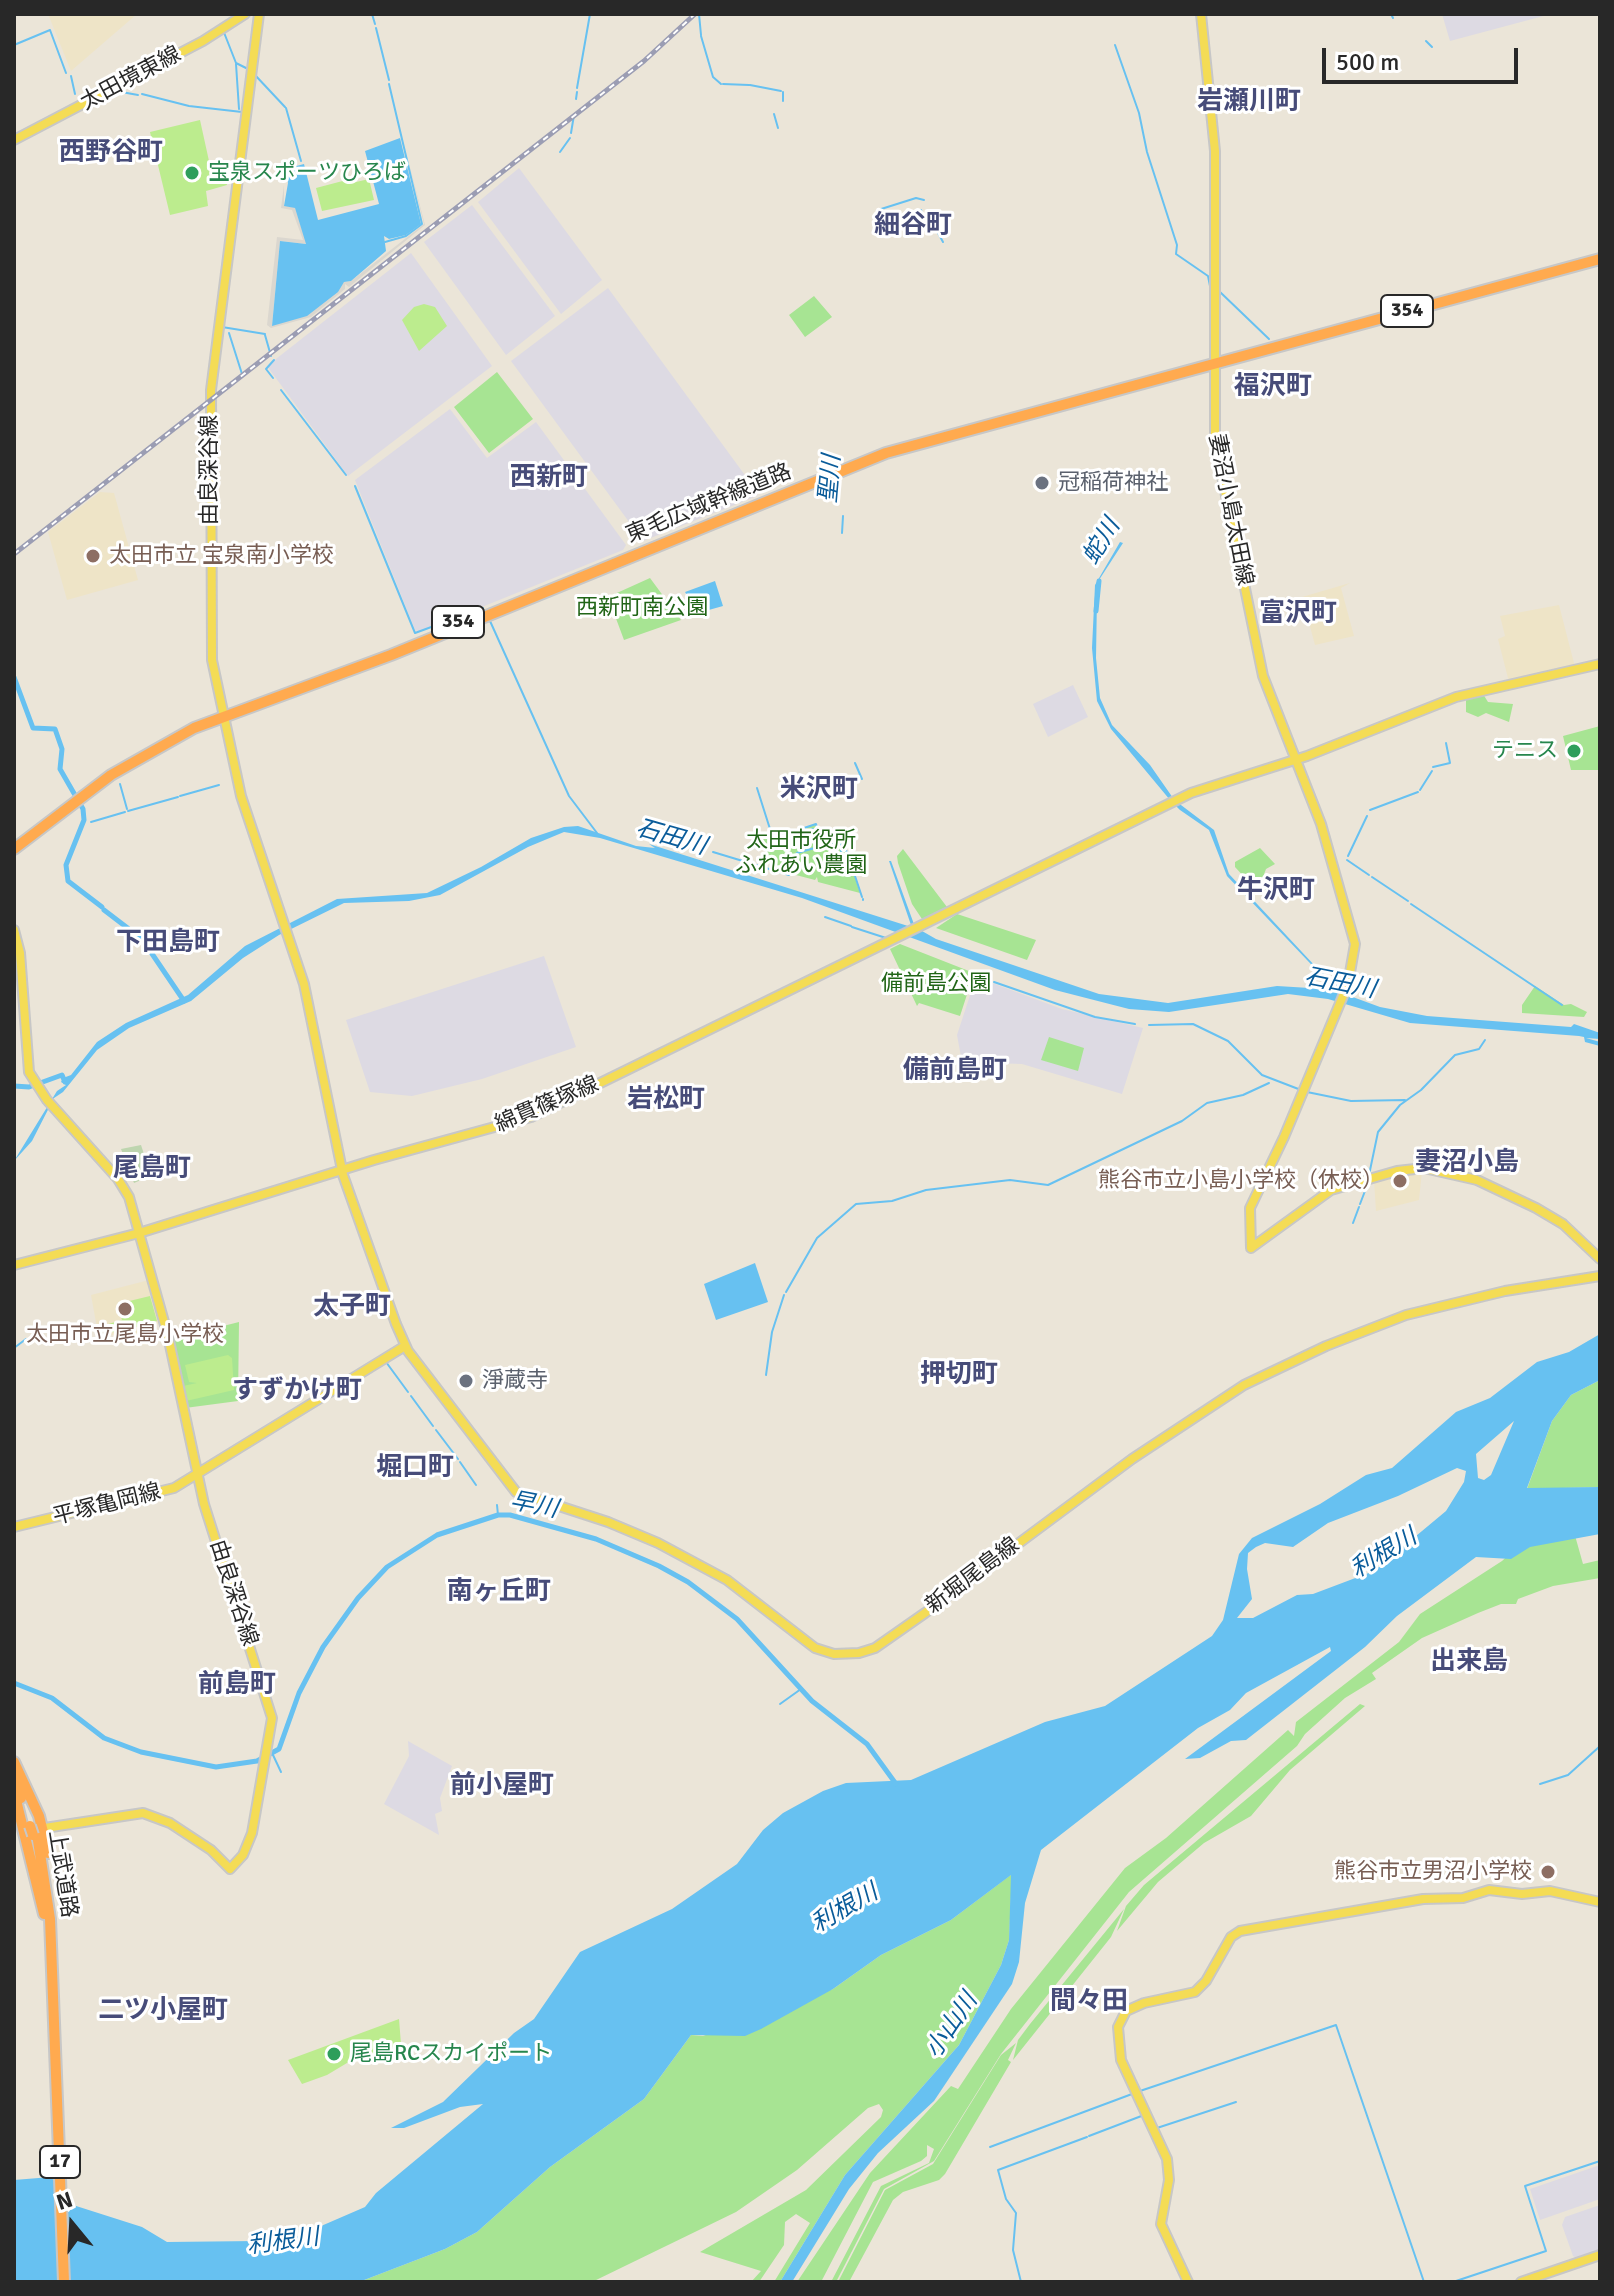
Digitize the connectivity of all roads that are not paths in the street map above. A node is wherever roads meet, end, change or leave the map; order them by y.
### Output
1 (245, 14) edge
2 (259, 14) edge
3 (1201, 14) edge
4 (14, 140) edge
5 (1600, 257) edge
6 (1213, 361) junction
7 (1600, 664) edge
8 (224, 714) junction
9 (1295, 760) junction
10 (14, 847) edge
11 (14, 930) edge
12 (343, 1170) junction
13 (139, 1233) junction
14 (1600, 1259) edge
15 (14, 1265) edge
16 (1600, 1276) edge
17 (405, 1346) junction
18 (197, 1475) junction
19 (14, 1527) edge
20 (14, 1762) edge
21 (14, 1770) edge
22 (14, 1780) edge
23 (14, 1792) edge
24 (34, 1830) junction
25 (1600, 1902) edge
26 (55, 2039) junction
27 (1600, 2255) edge
28 (64, 2282) edge
29 (1188, 2282) edge
30 (1521, 2282) edge

1 - 4 main road, 太田境東線
2 - 8 main road, 由良深谷線
3 - 6 main road, 妻沼小島太田線
5 - 6 highway, 東毛広域幹線道路 / 354
6 - 8 highway, 東毛広域幹線道路 / 354
6 - 9 main road, 妻沼小島太田線
7 - 9 main road, 綿貫篠塚線
8 - 10 highway, 東毛広域幹線道路 / 354
8 - 12 main road, 由良深谷線
9 - 12 main road, 綿貫篠塚線
9 - 14 main road, 妻沼小島太田線
11 - 13 main road, 由良深谷線
12 - 13 main road, 綿貫篠塚線
12 - 17 main road, 新堀尾島線
13 - 15 main road, 綿貫篠塚線
13 - 18 main road, 由良深谷線
16 - 17 main road, 新堀尾島線
17 - 18 main road
18 - 19 main road, 平塚亀岡線
18 - 24 main road, 由良深谷線
20 - 24 highway
21 - 24 highway, 上武道路 / 17
22 - 24 highway, 上武道路 / 17
23 - 24 highway
24 - 26 highway, 上武道路 / 17
24 - 26 highway, 上武道路 / 17
25 - 29 main road
26 - 28 highway, 上武道路 / 17
27 - 30 main road

